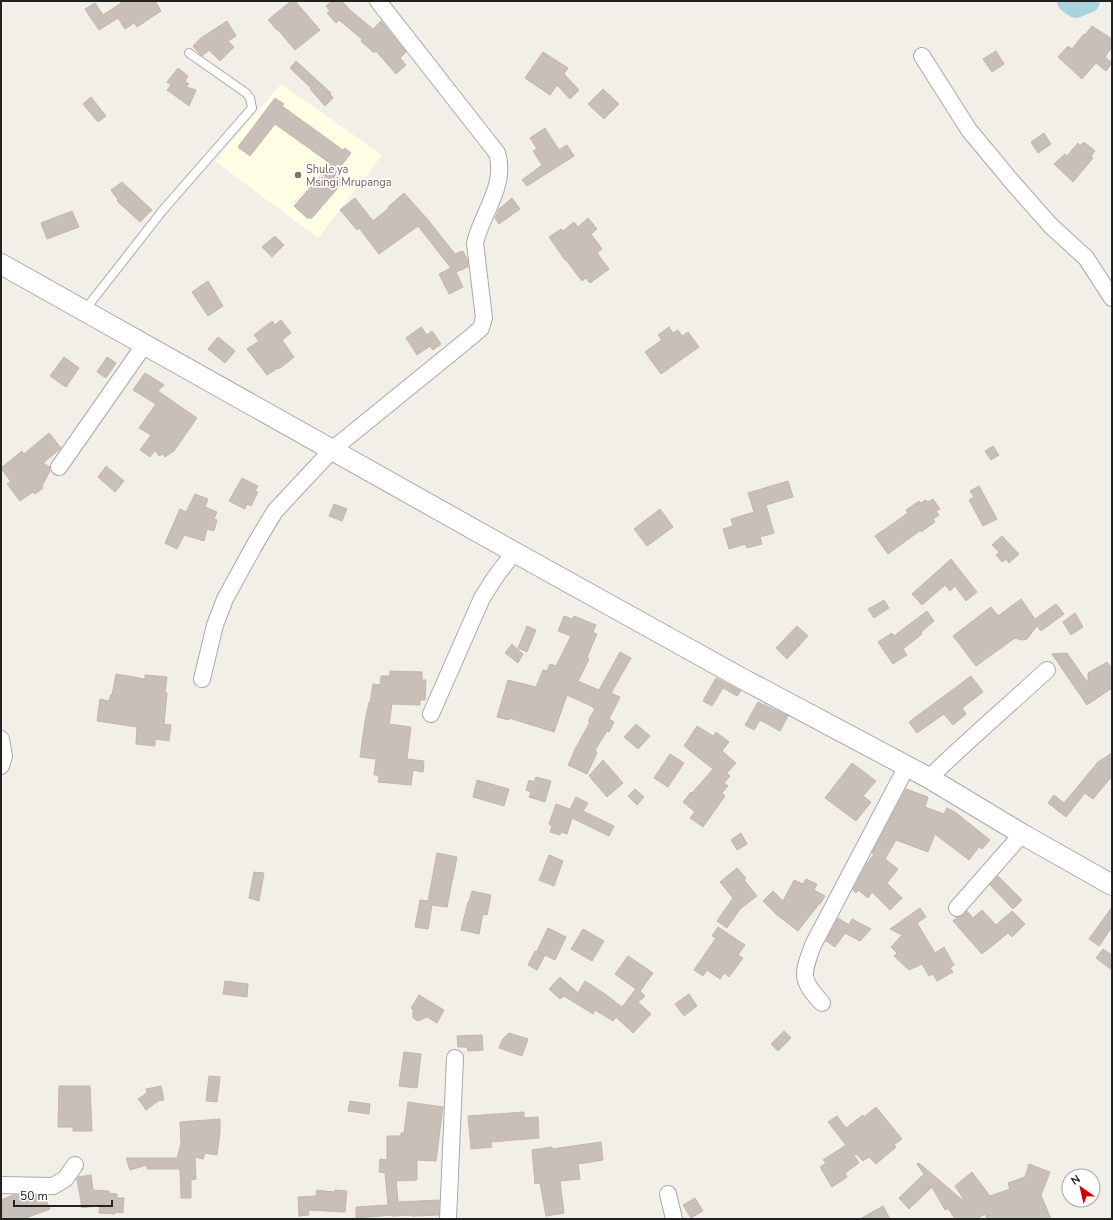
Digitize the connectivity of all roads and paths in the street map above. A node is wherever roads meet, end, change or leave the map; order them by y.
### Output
1 (378, 1) edge
2 (188, 53) dead end
3 (922, 56) dead end
4 (1, 264) edge
5 (1112, 298) edge
6 (84, 311) junction
7 (145, 344) junction
8 (333, 449) junction
9 (59, 467) dead end
10 (514, 552) junction
11 (1047, 670) dead end
12 (202, 679) dead end
13 (431, 714) dead end
14 (1, 739) edge
15 (1, 766) edge
16 (907, 766) junction
17 (929, 778) junction
18 (1022, 834) junction
19 (1112, 885) edge
20 (957, 908) dead end
21 (822, 1003) dead end
22 (455, 1058) dead end
23 (75, 1165) dead end
24 (1, 1185) edge
25 (668, 1194) dead end
26 (448, 1219) edge
27 (674, 1219) edge

1 - 8 street
2 - 6 lane
3 - 5 street
4 - 6 street
6 - 7 street
7 - 8 street
7 - 9 street
8 - 10 street
8 - 12 street
10 - 13 street
10 - 16 street
11 - 17 street
14 - 15 street
16 - 17 street
16 - 21 street
17 - 18 street
18 - 19 street
18 - 20 street
22 - 26 street
23 - 24 street
25 - 27 street

